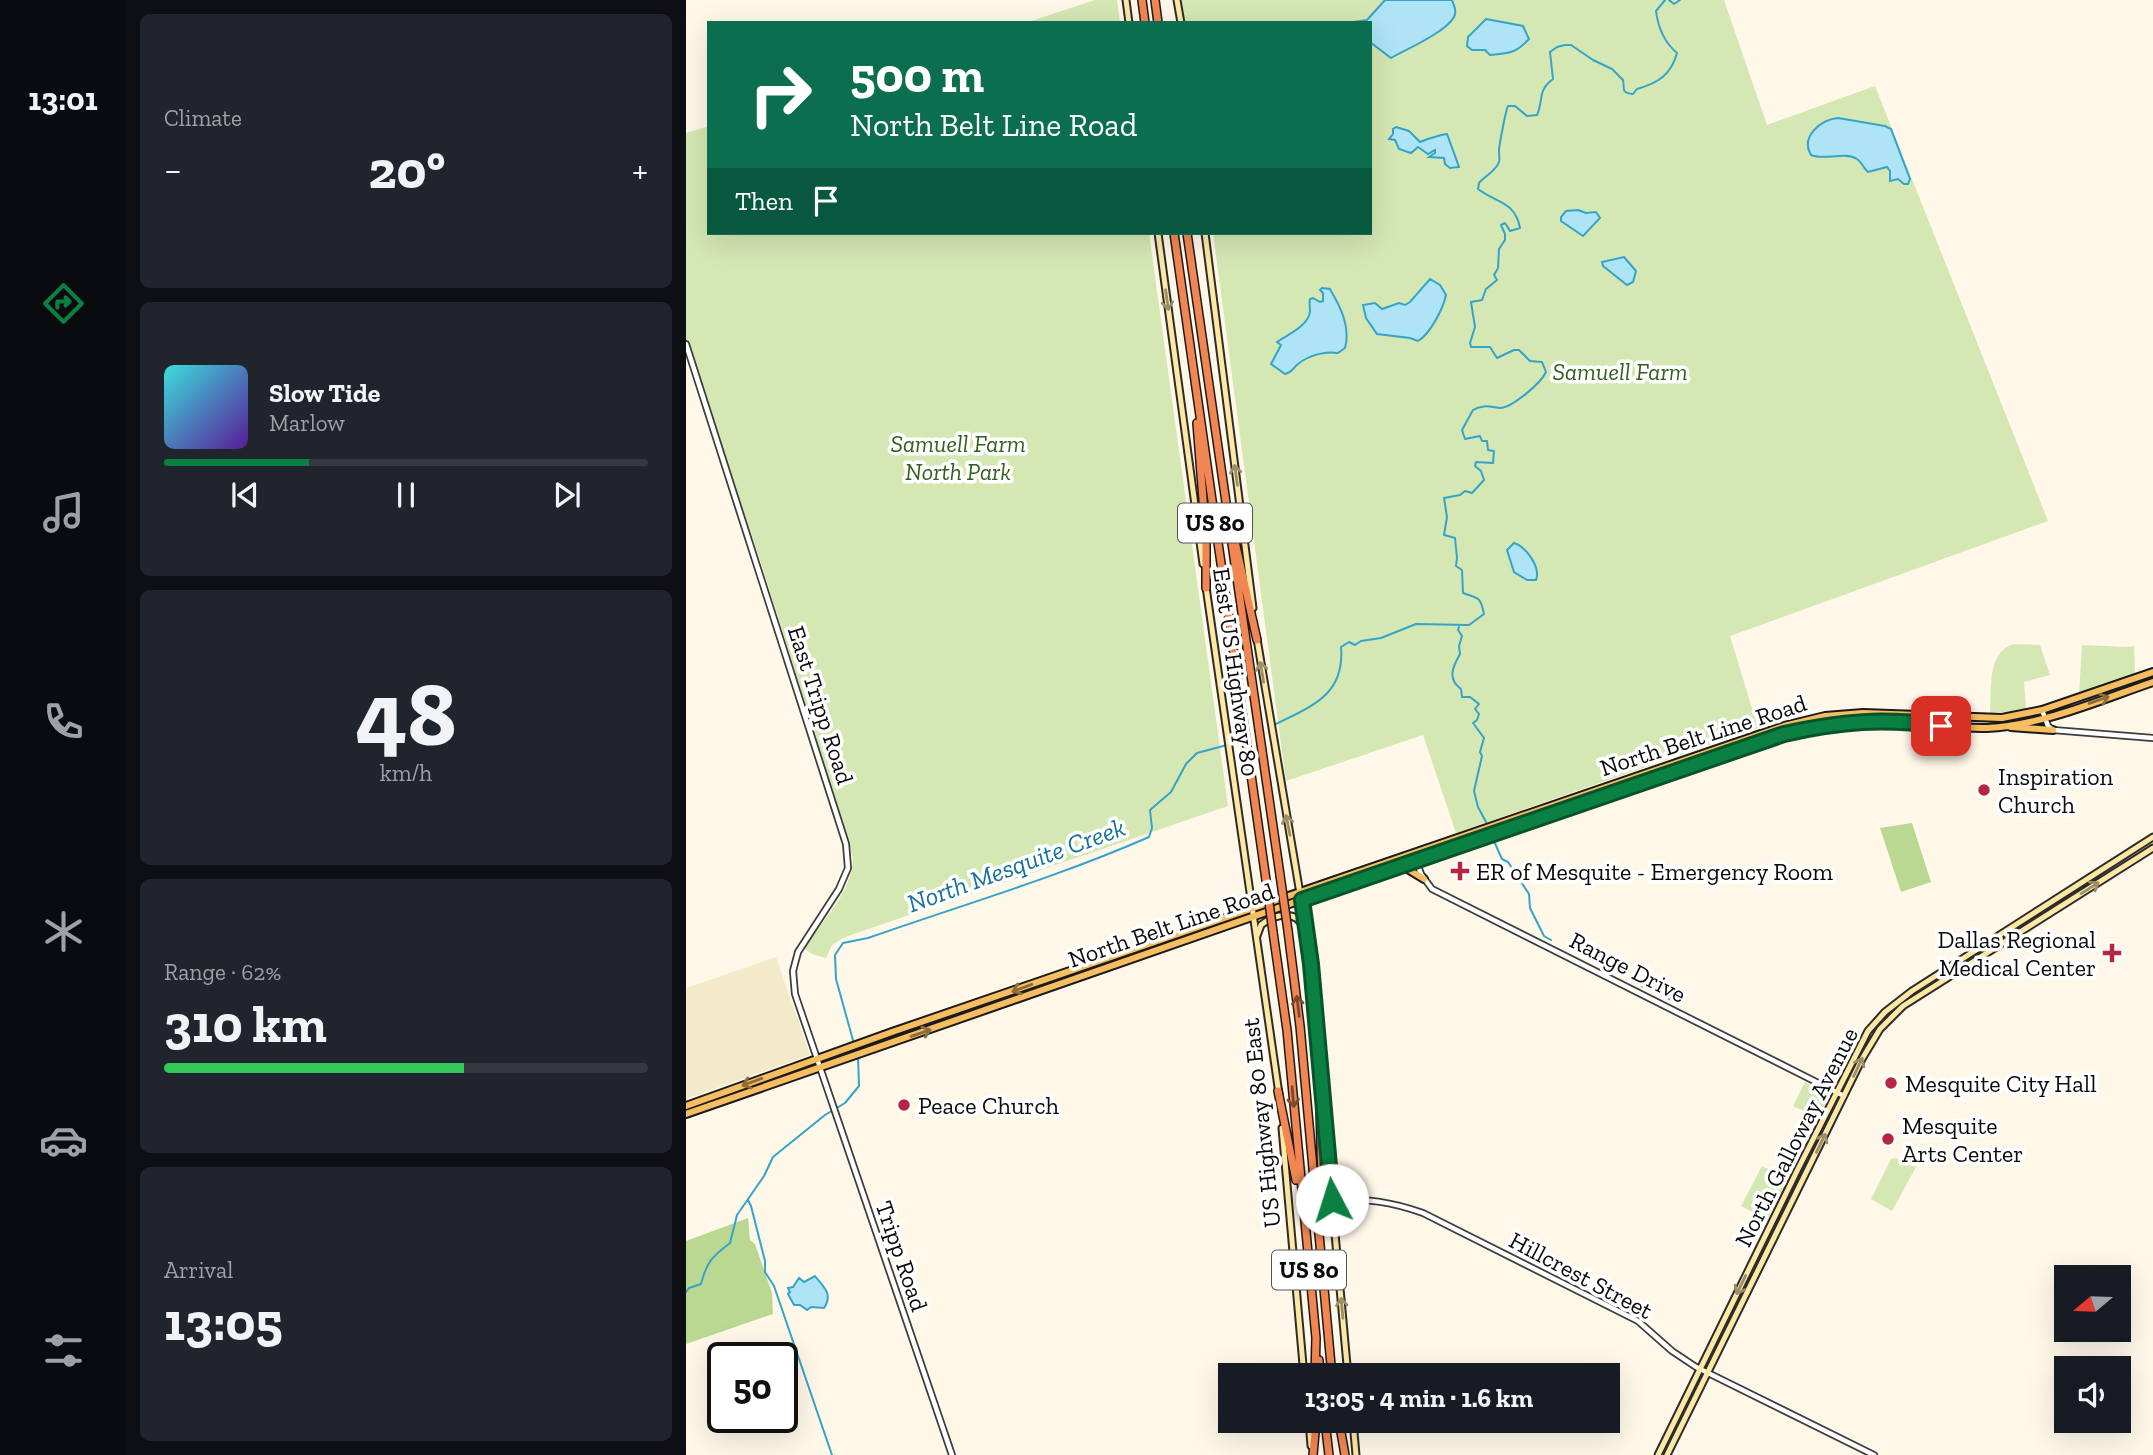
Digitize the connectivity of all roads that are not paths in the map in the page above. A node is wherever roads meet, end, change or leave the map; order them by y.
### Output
1 (1126, 0) edge
2 (1142, 0) edge
3 (1155, 0) edge
4 (1177, 0) edge
5 (1129, 21) edge
6 (1145, 21) edge
7 (1158, 21) edge
8 (1181, 21) edge
9 (1158, 235) edge
10 (1174, 235) edge
11 (1187, 235) edge
12 (1205, 235) edge
13 (1189, 335) junction
14 (686, 344) edge
15 (1214, 434) junction
16 (1206, 588) junction
17 (1257, 640) junction
18 (2153, 672) edge
19 (2153, 682) edge
20 (2042, 710) junction
21 (2044, 718) junction
22 (1998, 727) junction
23 (2053, 730) junction
24 (2153, 738) edge
25 (1555, 808) junction
26 (2153, 837) edge
27 (2153, 848) edge
28 (1414, 856) junction
29 (1401, 865) junction
30 (1362, 875) junction
31 (1424, 879) junction
32 (2067, 893) junction
33 (1301, 896) junction
34 (2071, 900) junction
35 (1251, 913) junction
36 (1308, 941) junction
37 (1256, 943) junction
38 (1111, 957) junction
39 (1114, 965) junction
40 (1051, 978) junction
41 (1052, 986) junction
42 (817, 1059) junction
43 (820, 1069) junction
44 (1322, 1087) junction
45 (1278, 1091) junction
46 (1837, 1092) junction
47 (1844, 1096) junction
48 (686, 1106) edge
49 (686, 1114) edge
50 (1332, 1200) junction
51 (1302, 1201) junction
52 (1321, 1245) junction
53 (1303, 1363) edge
54 (1317, 1363) edge
55 (1331, 1363) edge
56 (1347, 1363) edge
57 (1701, 1369) junction
58 (1707, 1373) junction
59 (1674, 1423) junction
60 (1681, 1426) junction
61 (1310, 1433) edge
62 (1314, 1433) edge
63 (1326, 1433) edge
64 (1340, 1433) edge
65 (1354, 1433) edge
66 (951, 1455) edge
67 (1312, 1455) edge
68 (1329, 1455) edge
69 (1343, 1455) edge
70 (1356, 1455) edge
71 (1658, 1455) edge
72 (1667, 1455) edge
73 (1874, 1455) edge

1 - 5 main road
2 - 6 highway
3 - 7 highway
4 - 8 main road
9 -> 16 main road, East US Highway 80
10 - 13 highway, US 80
11 - 15 highway, US 80
17 -> 12 main road, East US Highway 80
13 - 16 highway
13 -> 51 highway, US 80, bridge
14 - 42 street, East Tripp Road
15 - 17 highway
52 -> 15 highway, US 80, bridge
16 - 35 main road, East US Highway 80
33 -> 17 main road, East US Highway 80
18 - 20 main road, North Belt Line Road
21 -> 19 main road
20 - 21 street
20 - 25 main road, North Belt Line Road
21 - 22 main road
21 - 23 street
22 - 23 main road
22 - 25 main road, North Belt Line Road
23 - 24 street
25 - 28 main road, North Belt Line Road
26 - 32 main road, North Galloway Avenue
34 -> 27 main road, North Galloway Avenue
28 - 29 main road, North Belt Line Road
28 - 30 main road, North Belt Line Road
28 - 31 street
29 - 30 main road, North Belt Line Road
29 - 31 main road
30 - 33 main road, North Belt Line Road
31 - 46 street, Range Drive
32 - 34 main road
32 - 46 main road, North Galloway Avenue
33 - 35 main road, North Belt Line Road
33 - 36 main road
47 -> 34 main road, North Galloway Avenue
35 - 37 main road, US Highway 80 East
35 - 38 main road, North Belt Line Road
35 - 39 main road, North Belt Line Road
36 - 37 main road
36 - 44 main road
37 - 45 main road, US Highway 80 East
38 - 39 main road
38 - 40 main road, North Belt Line Road
39 - 41 main road, North Belt Line Road
40 - 41 main road
40 -> 42 main road, North Belt Line Road
43 -> 41 main road, North Belt Line Road
42 - 43 street, East Tripp Road
42 -> 48 main road, North Belt Line Road
43 - 49 main road, North Belt Line Road
43 - 66 street, Tripp Road
44 - 50 main road
44 - 52 highway
45 - 51 highway
45 - 53 main road, US Highway 80 East
46 - 47 street, Range Drive
46 -> 57 main road, North Galloway Avenue
58 -> 47 main road, North Galloway Avenue
56 -> 50 main road
50 - 57 street, Hillcrest Street
51 - 54 highway, US 80
52 - 55 highway, US 80
57 - 58 street, Hillcrest Street
57 - 59 main road, North Galloway Avenue
58 - 60 main road, North Galloway Avenue
58 - 73 street, Hillcrest Street
59 - 60 main road
59 - 71 main road, North Galloway Avenue
60 - 72 main road, North Galloway Avenue
61 - 67 main road
62 - 67 highway
63 - 68 highway
64 - 69 highway
65 - 70 main road

